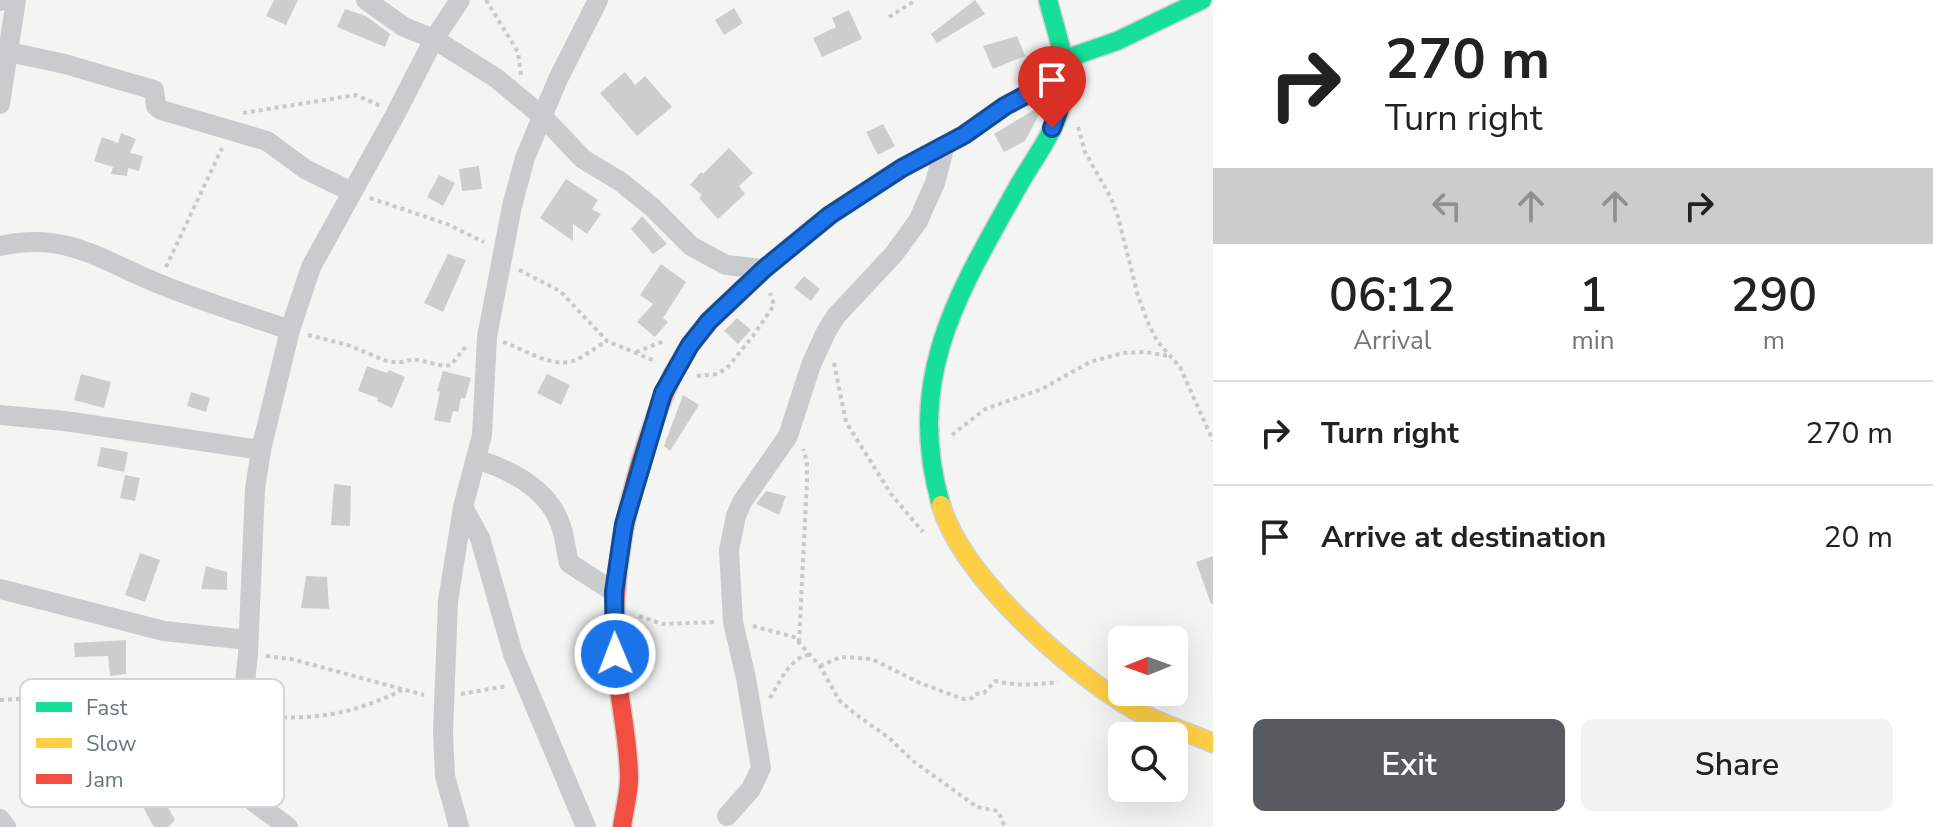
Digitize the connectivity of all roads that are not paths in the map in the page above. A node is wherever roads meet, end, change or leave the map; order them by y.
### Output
1 (16, 0) edge
2 (366, 0) edge
3 (460, 0) edge
4 (598, 0) edge
5 (1048, 0) edge
6 (1202, 0) edge
7 (434, 39) junction
8 (9, 52) junction
9 (1064, 59) junction
10 (0, 104) edge
11 (542, 116) junction
12 (945, 145) junction
13 (352, 192) junction
14 (0, 246) edge
15 (757, 276) junction
16 (290, 330) junction
17 (0, 415) edge
18 (261, 450) junction
19 (476, 459) junction
20 (463, 507) junction
21 (0, 589) edge
22 (614, 592) junction
23 (248, 647) junction
24 (245, 679) edge
25 (1213, 743) edge
26 (261, 807) edge
27 (727, 816) dead end
28 (0, 819) edge
29 (6, 827) edge
30 (288, 827) edge
31 (459, 827) edge
32 (586, 827) edge
33 (622, 827) edge

1 - 8 street
2 - 7 street
3 - 7 street
4 - 11 street
5 - 9 street
6 - 9 street
7 - 11 street
7 - 13 street
8 - 10 street
8 - 13 street
9 - 12 street
9 - 25 street
11 - 15 street
11 - 19 street
12 - 15 street
12 - 27 street
13 - 16 street
14 - 16 street
15 - 22 street
16 - 18 street
17 - 18 street
18 - 23 street
19 - 20 street
19 - 22 street
20 - 31 street
20 - 32 street
21 - 23 street
22 - 33 street
23 - 24 street
26 - 30 street
28 - 29 street

